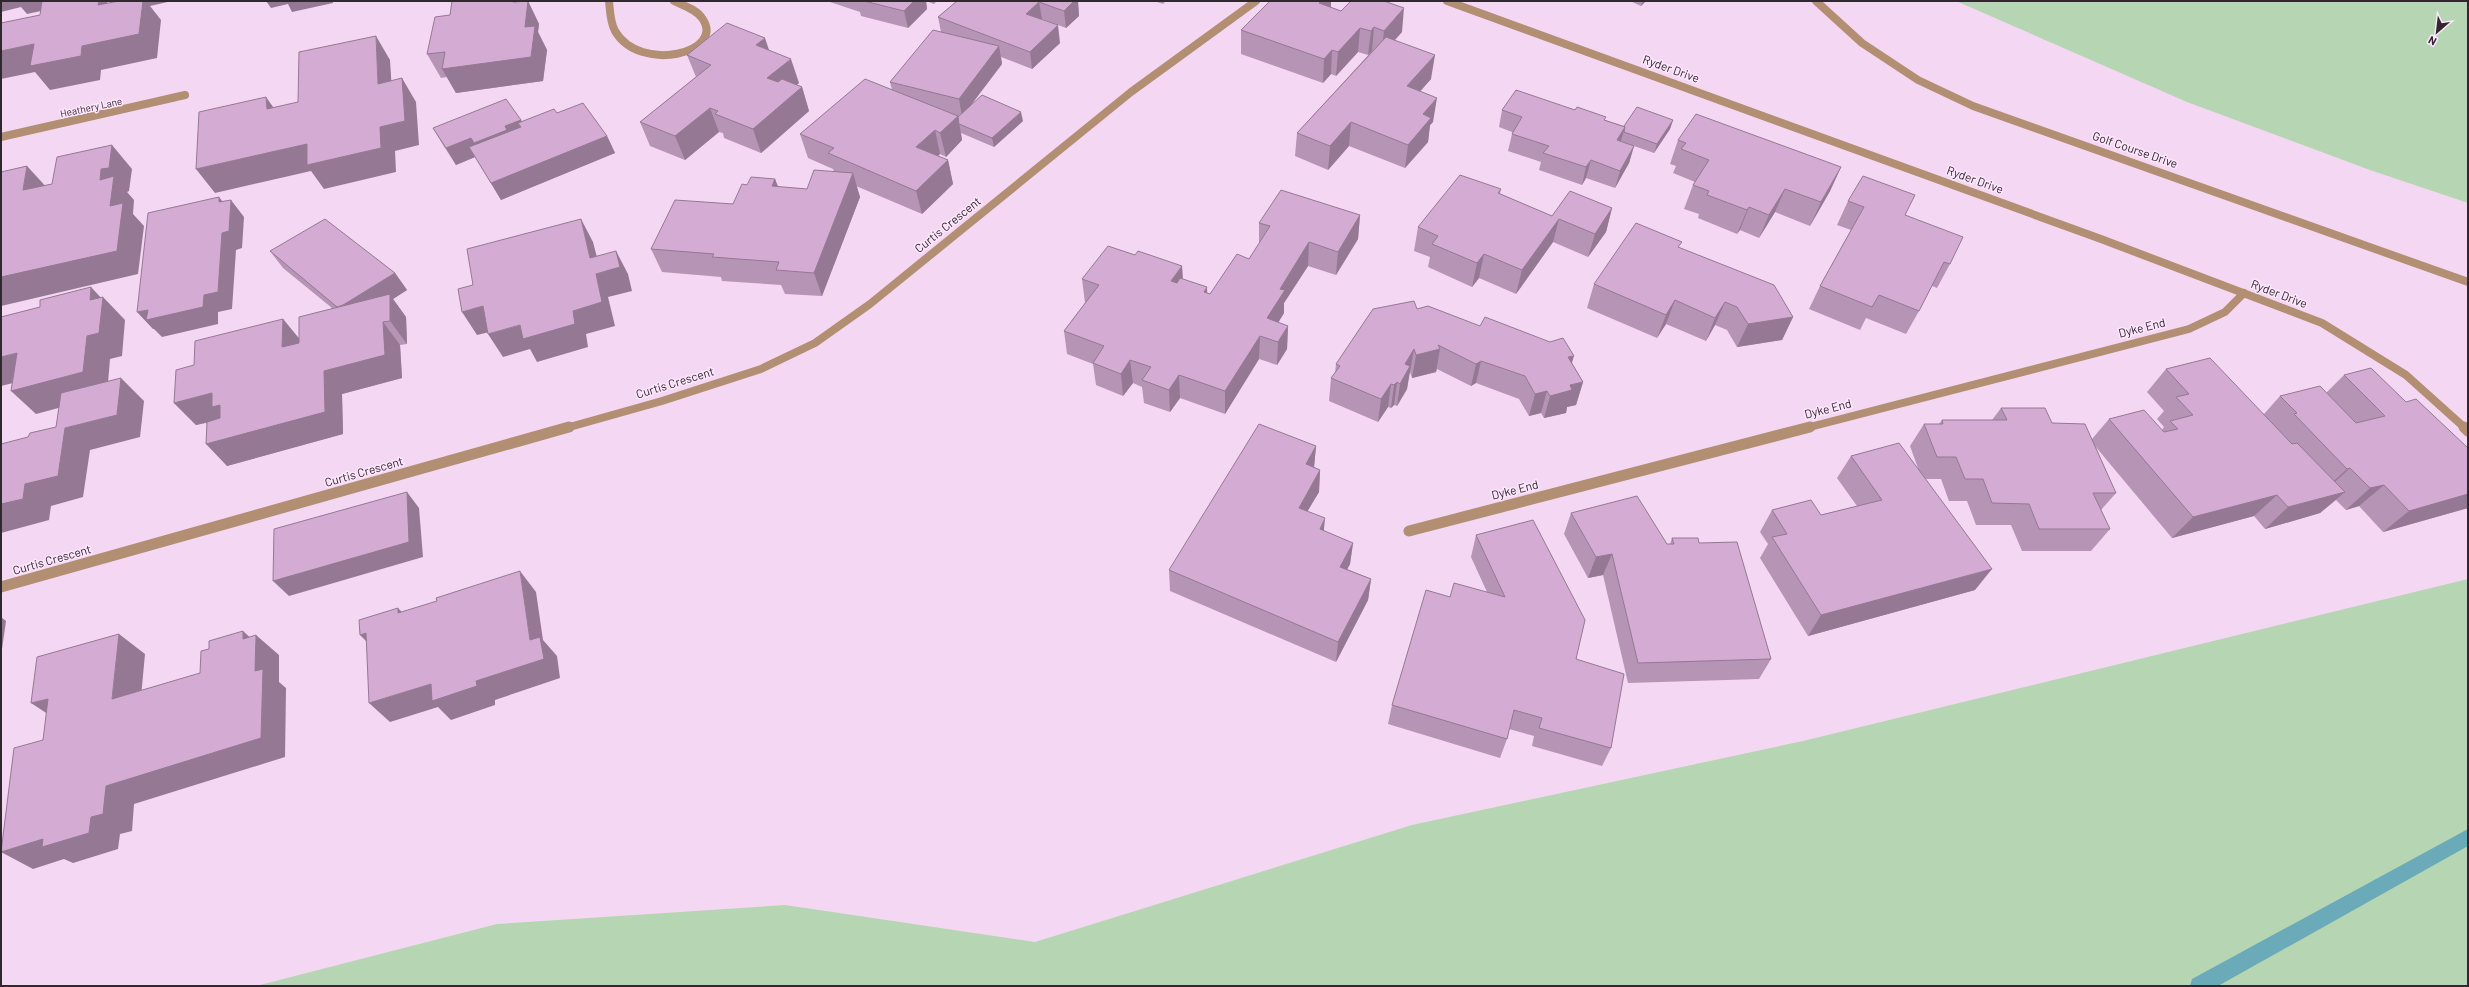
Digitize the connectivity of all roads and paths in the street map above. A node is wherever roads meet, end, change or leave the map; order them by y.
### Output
1 (609, 1) edge
2 (674, 1) edge
3 (1256, 1) edge
4 (1447, 1) edge
5 (1816, 1) edge
6 (185, 95) dead end
7 (1, 137) edge
8 (2468, 282) edge
9 (2244, 293) junction
10 (2468, 431) edge
11 (1409, 531) dead end
12 (1, 587) edge

1 - 2 street
3 - 12 street, Curtis Crescent
4 - 9 street, Ryder Drive
5 - 8 street, Golf Course Drive
6 - 7 street, Heathery Lane
9 - 10 street, Ryder Drive
9 - 11 street, Dyke End

